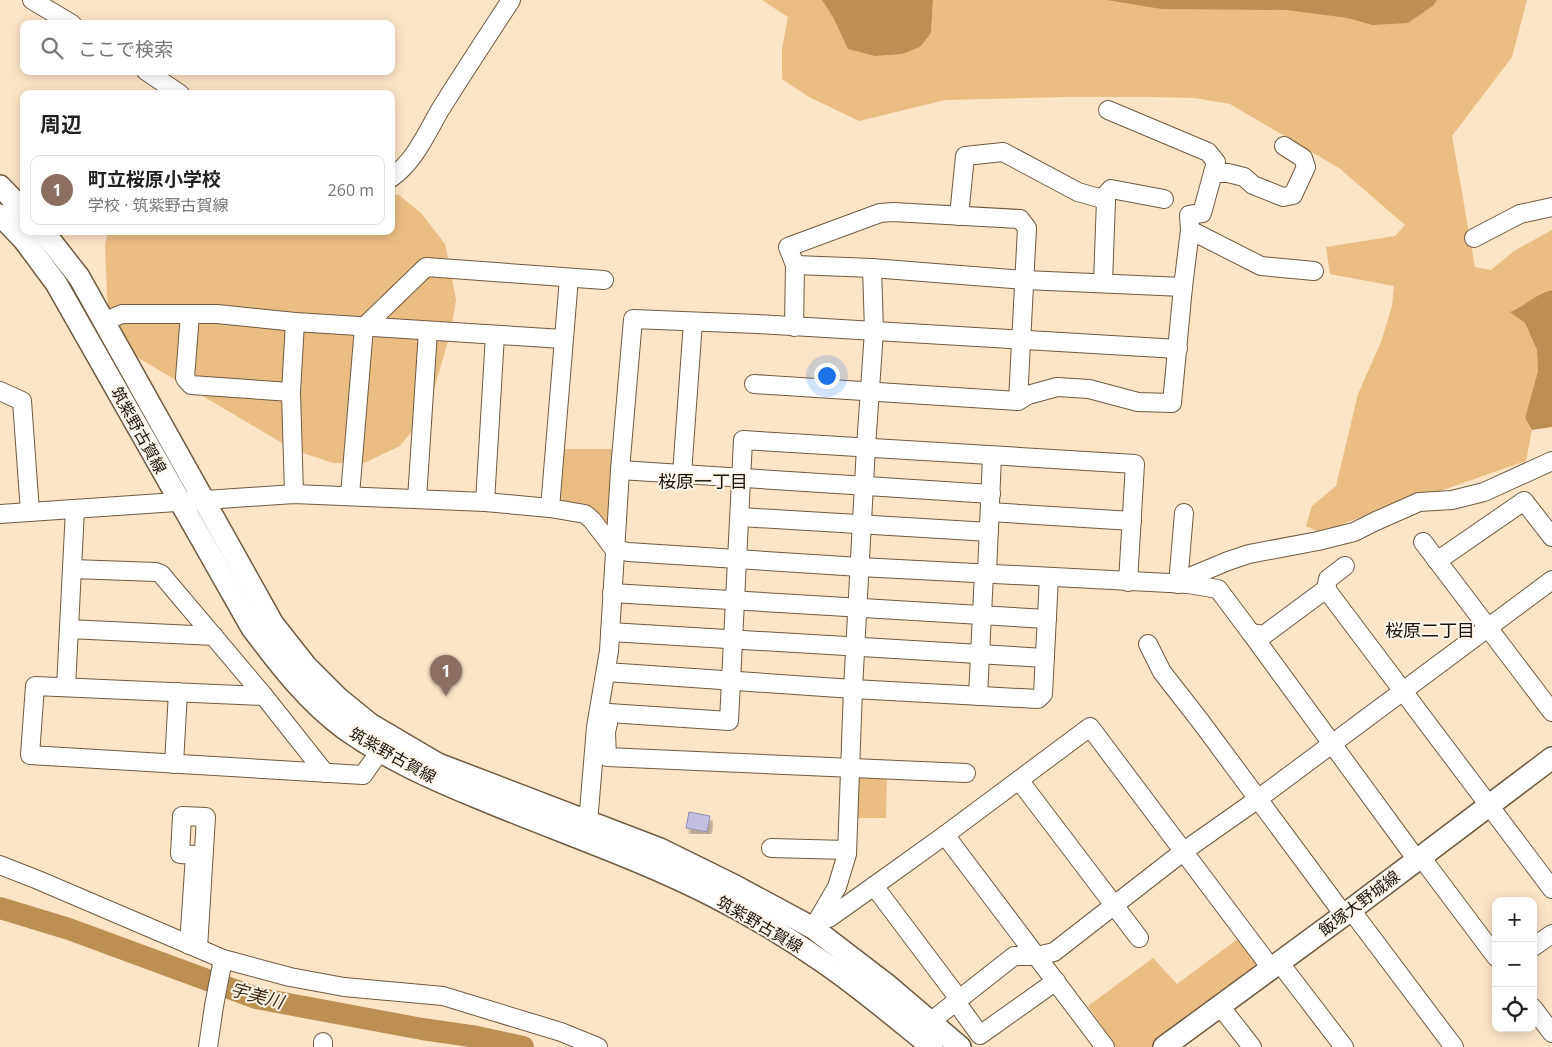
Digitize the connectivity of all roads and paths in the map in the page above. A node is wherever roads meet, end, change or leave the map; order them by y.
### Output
1 (32, 0) edge
2 (510, 0) edge
3 (65, 20) edge
4 (152, 75) edge
5 (174, 90) edge
6 (1108, 110) dead end
7 (1284, 146) dead end
8 (1213, 173) junction
9 (395, 175) edge
10 (0, 186) edge
11 (1102, 199) junction
12 (1164, 199) dead end
13 (20, 207) edge
14 (1552, 207) edge
15 (0, 215) edge
16 (959, 216) junction
17 (1190, 230) junction
18 (46, 235) edge
19 (1474, 238) dead end
20 (795, 265) junction
21 (872, 268) junction
22 (1314, 271) dead end
23 (569, 278) junction
24 (604, 280) dead end
25 (1025, 280) junction
26 (1103, 283) junction
27 (1183, 287) junction
28 (190, 314) junction
29 (103, 322) junction
30 (295, 322) junction
31 (692, 322) junction
32 (364, 327) junction
33 (794, 327) junction
34 (428, 331) junction
35 (874, 332) junction
36 (495, 335) junction
37 (563, 339) junction
38 (1021, 339) junction
39 (1178, 349) junction
40 (754, 384) dead end
41 (870, 390) junction
42 (0, 391) edge
43 (291, 392) junction
44 (1018, 401) junction
45 (866, 447) junction
46 (992, 456) junction
47 (1552, 461) edge
48 (620, 470) junction
49 (682, 474) junction
50 (742, 478) junction
51 (864, 486) junction
52 (294, 494) junction
53 (991, 494) junction
54 (350, 496) junction
55 (417, 499) junction
56 (204, 500) junction
57 (179, 502) junction
58 (484, 502) junction
59 (550, 508) junction
60 (76, 509) junction
61 (30, 512) junction
62 (990, 512) junction
63 (1184, 513) dead end
64 (0, 514) edge
65 (740, 517) junction
66 (1132, 521) junction
67 (862, 524) junction
68 (989, 532) junction
69 (1552, 537) edge
70 (1422, 542) dead end
71 (614, 549) junction
72 (738, 559) junction
73 (1437, 561) junction
74 (1345, 566) dead end
75 (860, 567) junction
76 (72, 569) junction
77 (986, 573) junction
78 (1049, 577) junction
79 (1552, 580) edge
80 (1128, 582) junction
81 (1183, 584) junction
82 (1326, 589) junction
83 (612, 593) junction
84 (736, 601) junction
85 (857, 608) junction
86 (982, 615) junction
87 (1047, 619) junction
88 (1488, 627) junction
89 (69, 629) junction
90 (610, 632) junction
91 (1251, 633) junction
92 (214, 636) junction
93 (734, 640) junction
94 (1148, 644) dead end
95 (855, 647) junction
96 (980, 654) junction
97 (1045, 658) junction
98 (604, 681) junction
99 (732, 681) junction
100 (66, 687) junction
101 (852, 689) junction
102 (1403, 691) junction
103 (178, 692) junction
104 (264, 696) junction
105 (978, 696) junction
106 (609, 712) junction
107 (1552, 712) edge
108 (1331, 744) junction
109 (380, 751) junction
110 (1552, 758) edge
111 (174, 764) junction
112 (850, 767) junction
113 (325, 773) junction
114 (966, 773) dead end
115 (1019, 780) junction
116 (1262, 796) junction
117 (1488, 805) junction
118 (1288, 821) dead end
119 (585, 822) junction
120 (945, 835) junction
121 (771, 848) dead end
122 (847, 850) junction
123 (1184, 851) junction
124 (1419, 858) junction
125 (0, 865) edge
126 (874, 886) junction
127 (1552, 890) edge
128 (1114, 905) junction
129 (1348, 912) junction
130 (815, 924) junction
131 (1552, 934) edge
132 (1139, 938) dead end
133 (1537, 944) edge
134 (194, 947) junction
135 (1492, 952) edge
136 (1037, 956) junction
137 (222, 964) junction
138 (1275, 965) junction
139 (1056, 981) junction
140 (957, 1000) junction
141 (1220, 1006) junction
142 (1537, 1013) edge
143 (930, 1022) junction
144 (1552, 1033) edge
145 (208, 1047) edge
146 (598, 1047) edge
147 (932, 1047) edge
148 (960, 1047) edge
149 (1105, 1047) edge
150 (1164, 1047) edge
151 (1252, 1047) edge
152 (1344, 1047) edge
153 (1454, 1047) edge

1 - 3 street
2 - 9 street
4 - 5 street
6 - 8 street
7 - 8 street
8 - 17 street
10 - 13 main road
11 - 12 street
11 - 16 street
11 - 26 street
14 - 19 street
15 - 57 main road, 筑紫野古賀線
16 - 20 street
16 - 25 street
17 - 22 street
17 - 27 street
18 - 29 main road, 筑紫野古賀線
20 - 21 street
20 - 33 street
21 - 25 street
21 - 35 street
23 - 24 street
23 - 32 street
23 - 37 street
25 - 26 street
25 - 38 street
26 - 27 street
27 - 39 street
28 - 29 street
28 - 30 street
28 - 43 street
29 - 56 main road, 筑紫野古賀線
30 - 32 street
30 - 43 street
31 - 33 street
31 - 48 street
31 - 49 street
32 - 34 street
32 - 54 street
33 - 35 street
34 - 36 street
34 - 55 street
35 - 38 street
35 - 41 street
36 - 37 street
36 - 58 street
37 - 59 street
38 - 39 street
38 - 44 street
39 - 44 street
40 - 41 street
41 - 44 street
41 - 45 street
42 - 61 street
43 - 52 street
45 - 46 street
45 - 50 street
45 - 51 street
46 - 53 street
46 - 66 street
47 - 81 street
48 - 49 street
48 - 71 street
49 - 50 street
50 - 51 street
50 - 65 street
51 - 53 street
51 - 67 street
52 - 54 street
52 - 56 street
53 - 62 street
54 - 55 street
55 - 58 street
56 - 57 street
56 - 119 main road, 筑紫野古賀線
57 - 60 street
57 - 109 main road, 筑紫野古賀線
58 - 59 street
59 - 71 street
60 - 61 street
60 - 76 street
61 - 64 street
62 - 66 street
62 - 68 street
63 - 81 street
65 - 67 street
65 - 72 street
66 - 80 street
67 - 68 street
67 - 75 street
68 - 77 street
69 - 73 street
70 - 73 street
71 - 72 street
71 - 83 street
72 - 75 street
72 - 84 street
73 - 88 street
74 - 82 street
75 - 77 street
75 - 85 street
76 - 89 street
76 - 92 street
77 - 78 street
77 - 86 street
78 - 80 street
78 - 87 street
79 - 88 street
80 - 81 street
81 - 91 street
82 - 91 street
82 - 102 street
83 - 84 street
83 - 90 street
84 - 85 street
84 - 93 street
85 - 86 street
85 - 95 street
86 - 87 street
86 - 96 street
87 - 97 street
88 - 102 street
88 - 107 street
89 - 92 street
89 - 100 street
90 - 93 street
90 - 98 street
91 - 108 street
92 - 104 street
93 - 95 street
93 - 99 street
94 - 116 street
95 - 96 street
95 - 101 street
96 - 97 street
96 - 105 street
97 - 105 street
98 - 99 street
98 - 106 street
98 - 119 street
99 - 101 street
99 - 106 street
100 - 103 street
100 - 111 street
101 - 105 street
101 - 112 street
102 - 108 street
102 - 117 street
103 - 104 street
103 - 111 street
104 - 113 street
106 - 112 street
108 - 116 street
108 - 124 street
109 - 113 street
109 - 147 main road, 筑紫野古賀線
110 - 117 main road, 飯塚大野城線
111 - 113 street
112 - 114 street
112 - 122 street
115 - 120 street
115 - 123 street
115 - 128 street
116 - 118 street
116 - 123 street
116 - 129 street
117 - 124 main road, 飯塚大野城線
117 - 127 street
119 - 130 main road, 筑紫野古賀線
120 - 126 street
120 - 136 street
121 - 122 street
122 - 130 street
123 - 128 street
123 - 138 street
124 - 129 main road, 飯塚大野城線
124 - 135 street
125 - 134 street
126 - 130 street
126 - 140 street
128 - 132 street
128 - 136 street
129 - 138 main road, 飯塚大野城線
129 - 153 street
130 - 143 main road, 筑紫野古賀線
131 - 133 street
134 - 134 street
134 - 137 street
136 - 139 street
136 - 140 street
137 - 145 street
137 - 146 street
138 - 141 main road, 飯塚大野城線
138 - 152 street
139 - 140 street
139 - 149 street
140 - 143 street
141 - 150 main road, 飯塚大野城線
141 - 151 street
142 - 144 street
143 - 148 main road, 筑紫野古賀線

